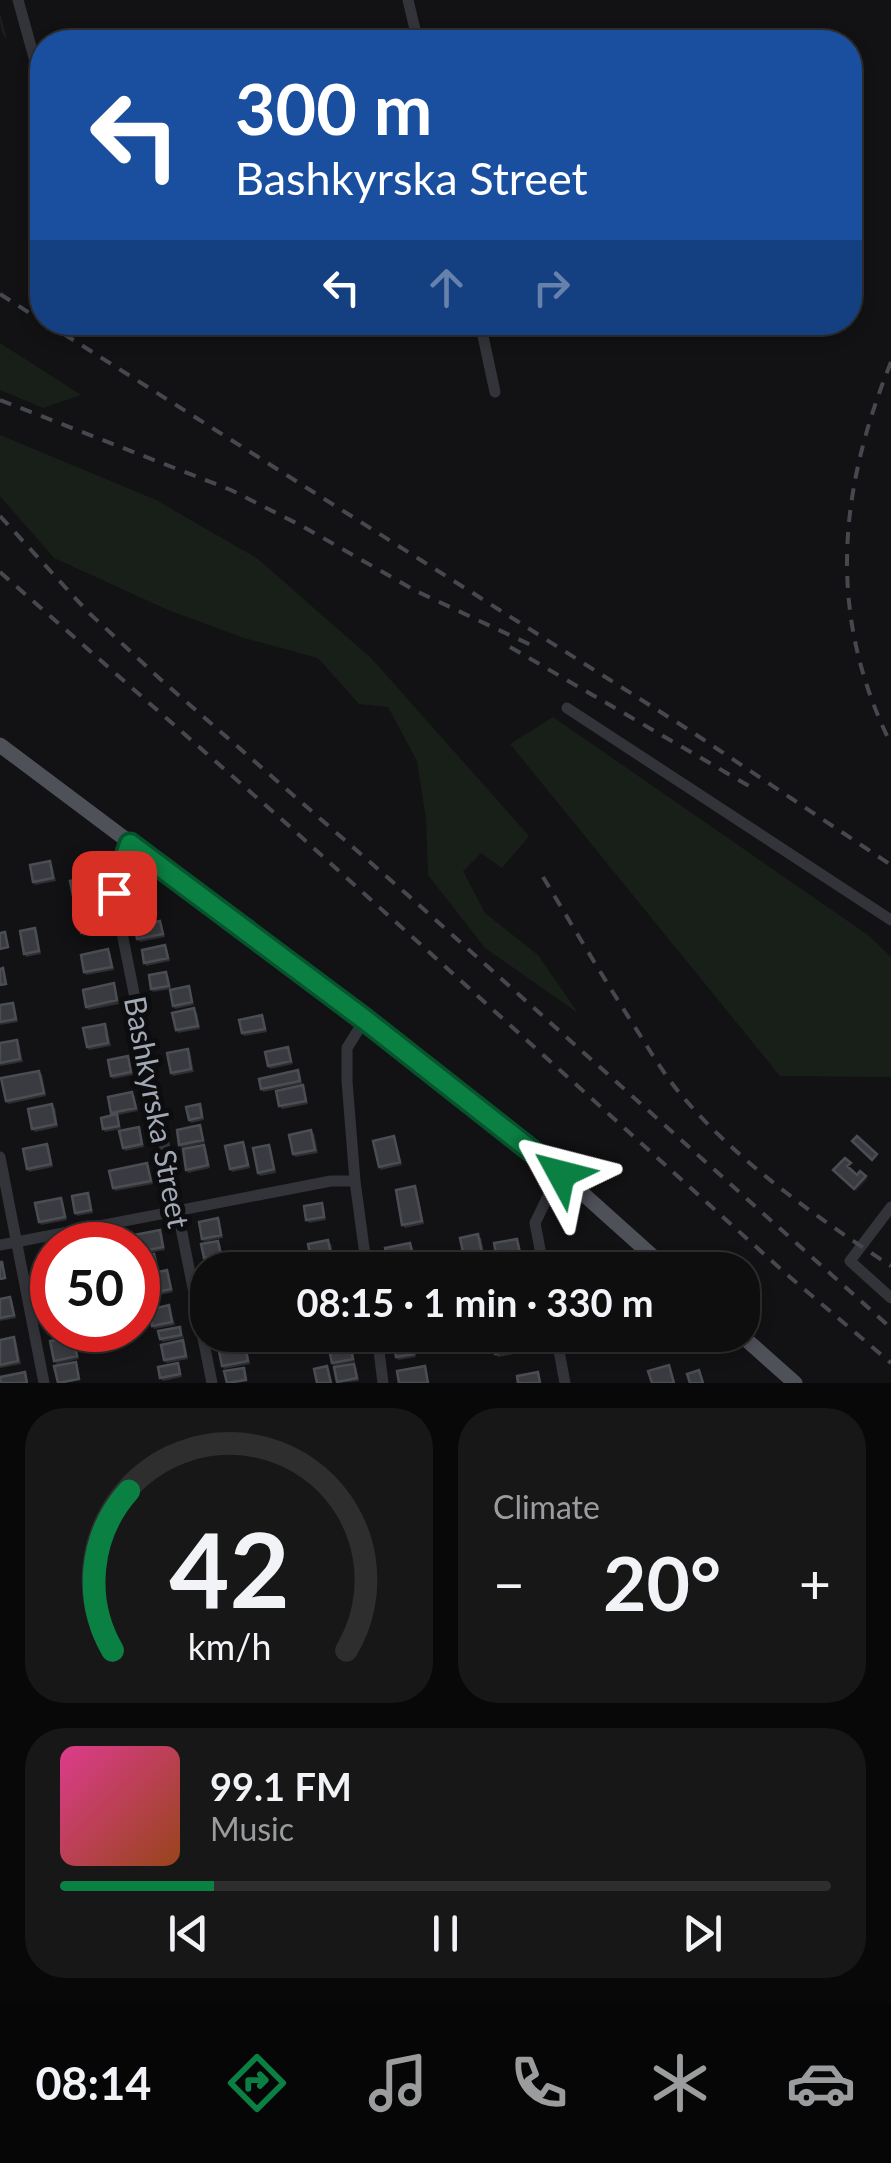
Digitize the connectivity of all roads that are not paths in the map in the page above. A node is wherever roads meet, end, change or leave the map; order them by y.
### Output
1 (18, 0) edge
2 (408, 0) edge
3 (415, 30) edge
4 (30, 43) edge
5 (483, 335) edge
6 (495, 392) dead end
7 (567, 708) dead end
8 (0, 744) edge
9 (130, 844) junction
10 (891, 920) edge
11 (364, 1019) junction
12 (0, 1158) edge
13 (561, 1174) junction
14 (355, 1181) junction
15 (891, 1207) edge
16 (178, 1211) junction
17 (17, 1242) junction
18 (0, 1245) edge
19 (365, 1252) edge
20 (541, 1252) edge
21 (648, 1252) edge
22 (891, 1298) edge
23 (379, 1352) edge
24 (559, 1352) edge
25 (759, 1352) edge
26 (789, 1381) edge
27 (44, 1383) edge
28 (212, 1383) edge
29 (384, 1383) edge
30 (565, 1383) edge

1 - 4 street
2 - 3 street
5 - 6 street
7 - 10 street
8 - 9 main road
9 - 11 main road
9 - 16 street, Bashkyrska Street
11 - 13 main road
11 - 14 street
12 - 17 street
13 - 20 street
13 - 21 main road
14 - 16 street
14 - 19 street
15 - 22 street
16 - 17 street
16 - 28 street, Bashkyrska Street
17 - 18 street
17 - 27 street
23 - 29 street
24 - 30 street
25 - 26 main road

